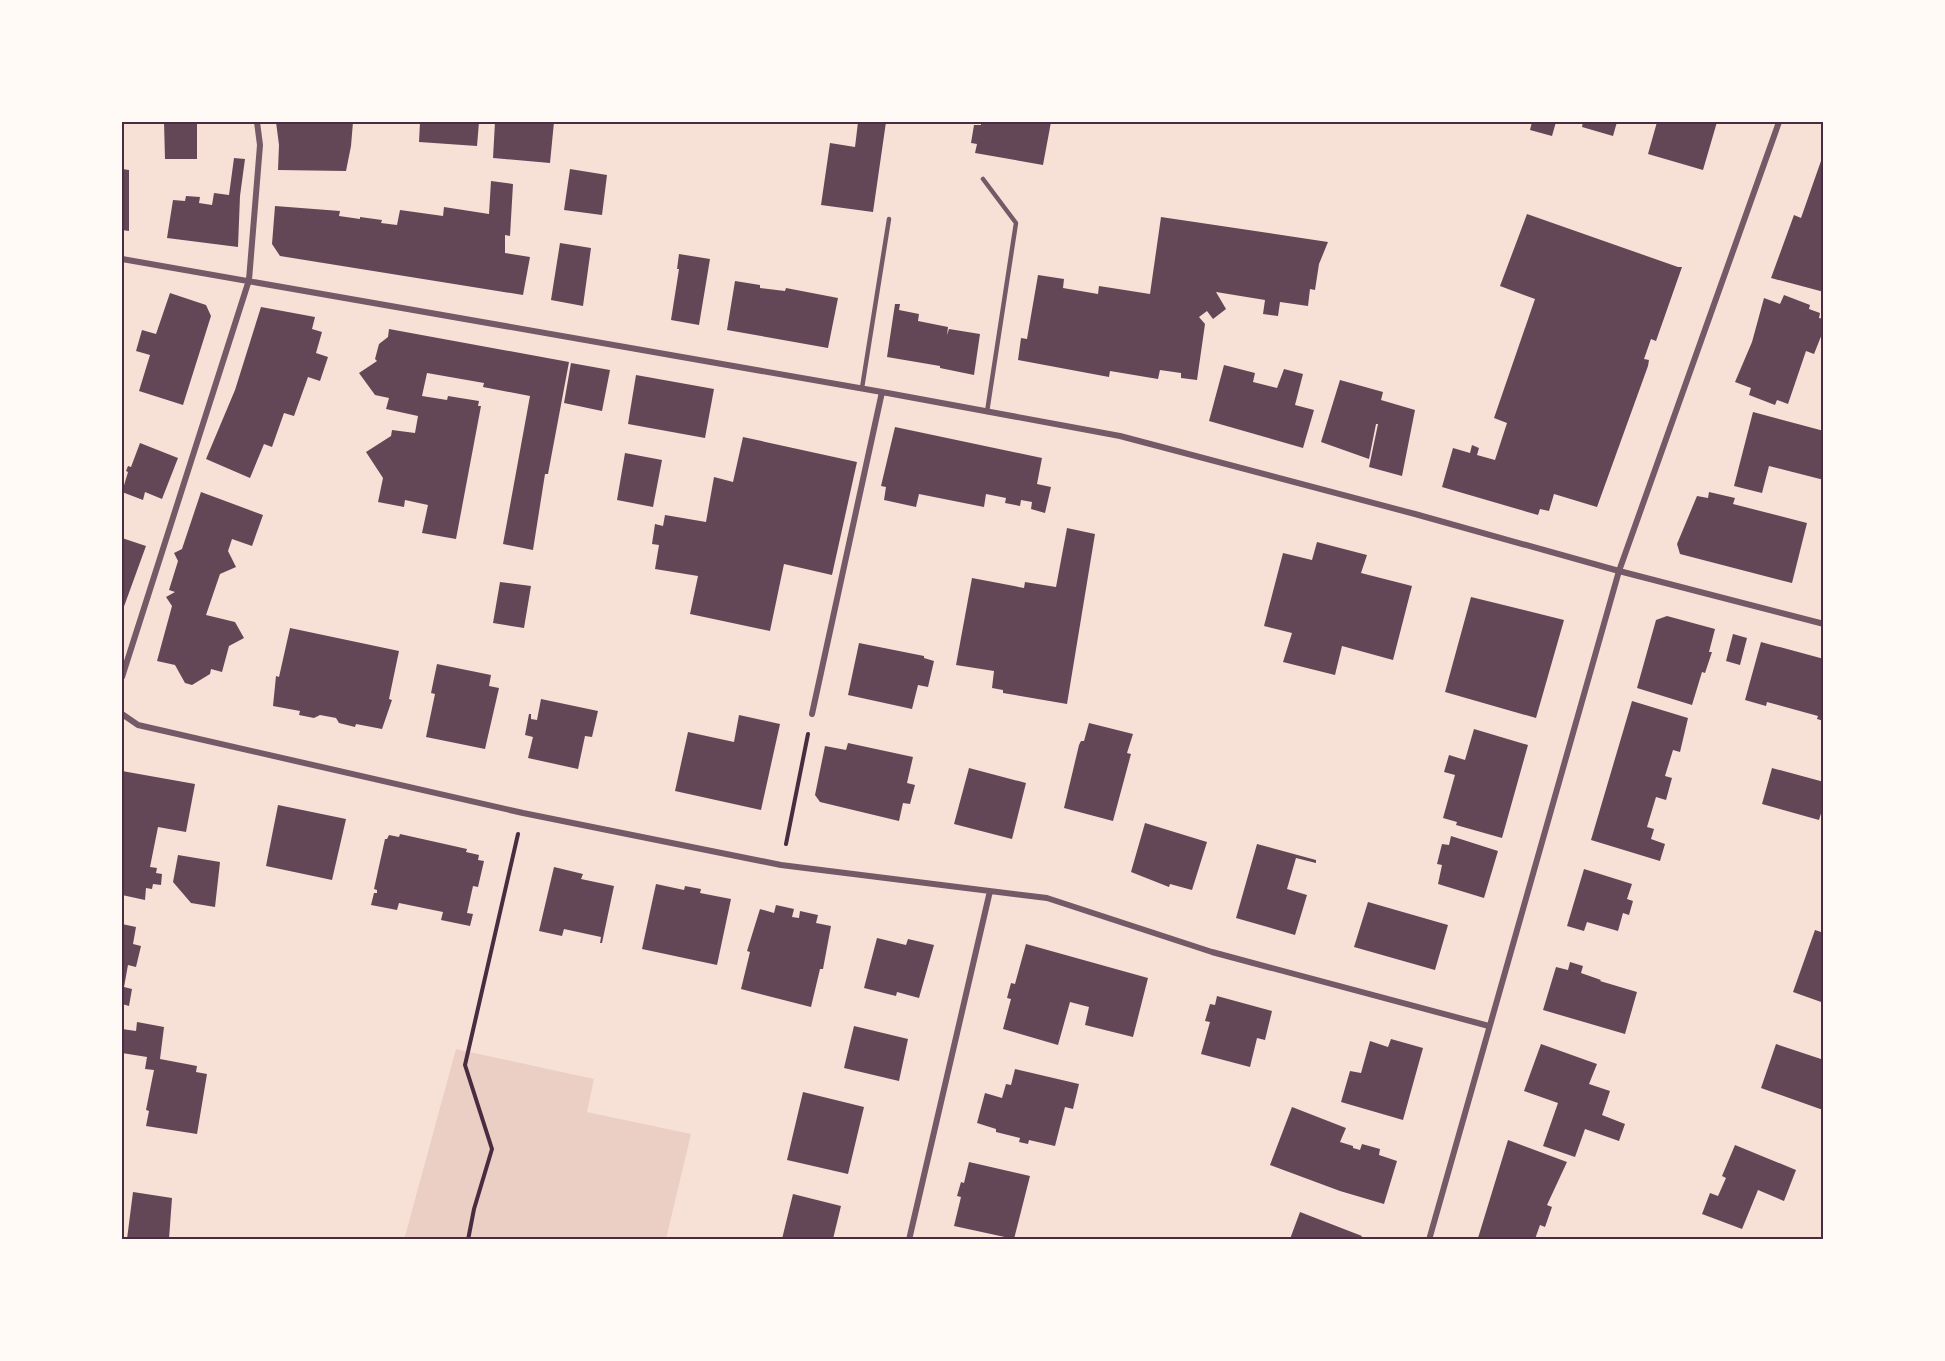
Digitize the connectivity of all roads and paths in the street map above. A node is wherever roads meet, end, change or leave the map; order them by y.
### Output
1 (257, 122) edge
2 (1779, 122) edge
3 (983, 179) dead end
4 (890, 219) dead end
5 (122, 259) edge
6 (249, 280) junction
7 (862, 388) junction
8 (882, 392) junction
9 (987, 412) junction
10 (1619, 572) junction
11 (1824, 624) edge
12 (122, 677) edge
13 (122, 714) edge
14 (812, 714) joint
15 (523, 813) junction
16 (782, 865) junction
17 (990, 891) junction
18 (1489, 1026) junction
19 (468, 1239) edge
20 (909, 1239) edge
21 (1428, 1239) edge

1 - 6 street
2 - 10 street
3 - 9 lane
4 - 7 lane
5 - 6 street
6 - 7 street
6 - 12 street
7 - 8 street
8 - 9 street
8 - 14 street
9 - 10 street
10 - 11 street
10 - 18 street
13 - 15 street
14 - 16 path
15 - 16 street
15 - 19 path
16 - 17 street
17 - 18 street
17 - 20 street
18 - 21 street

